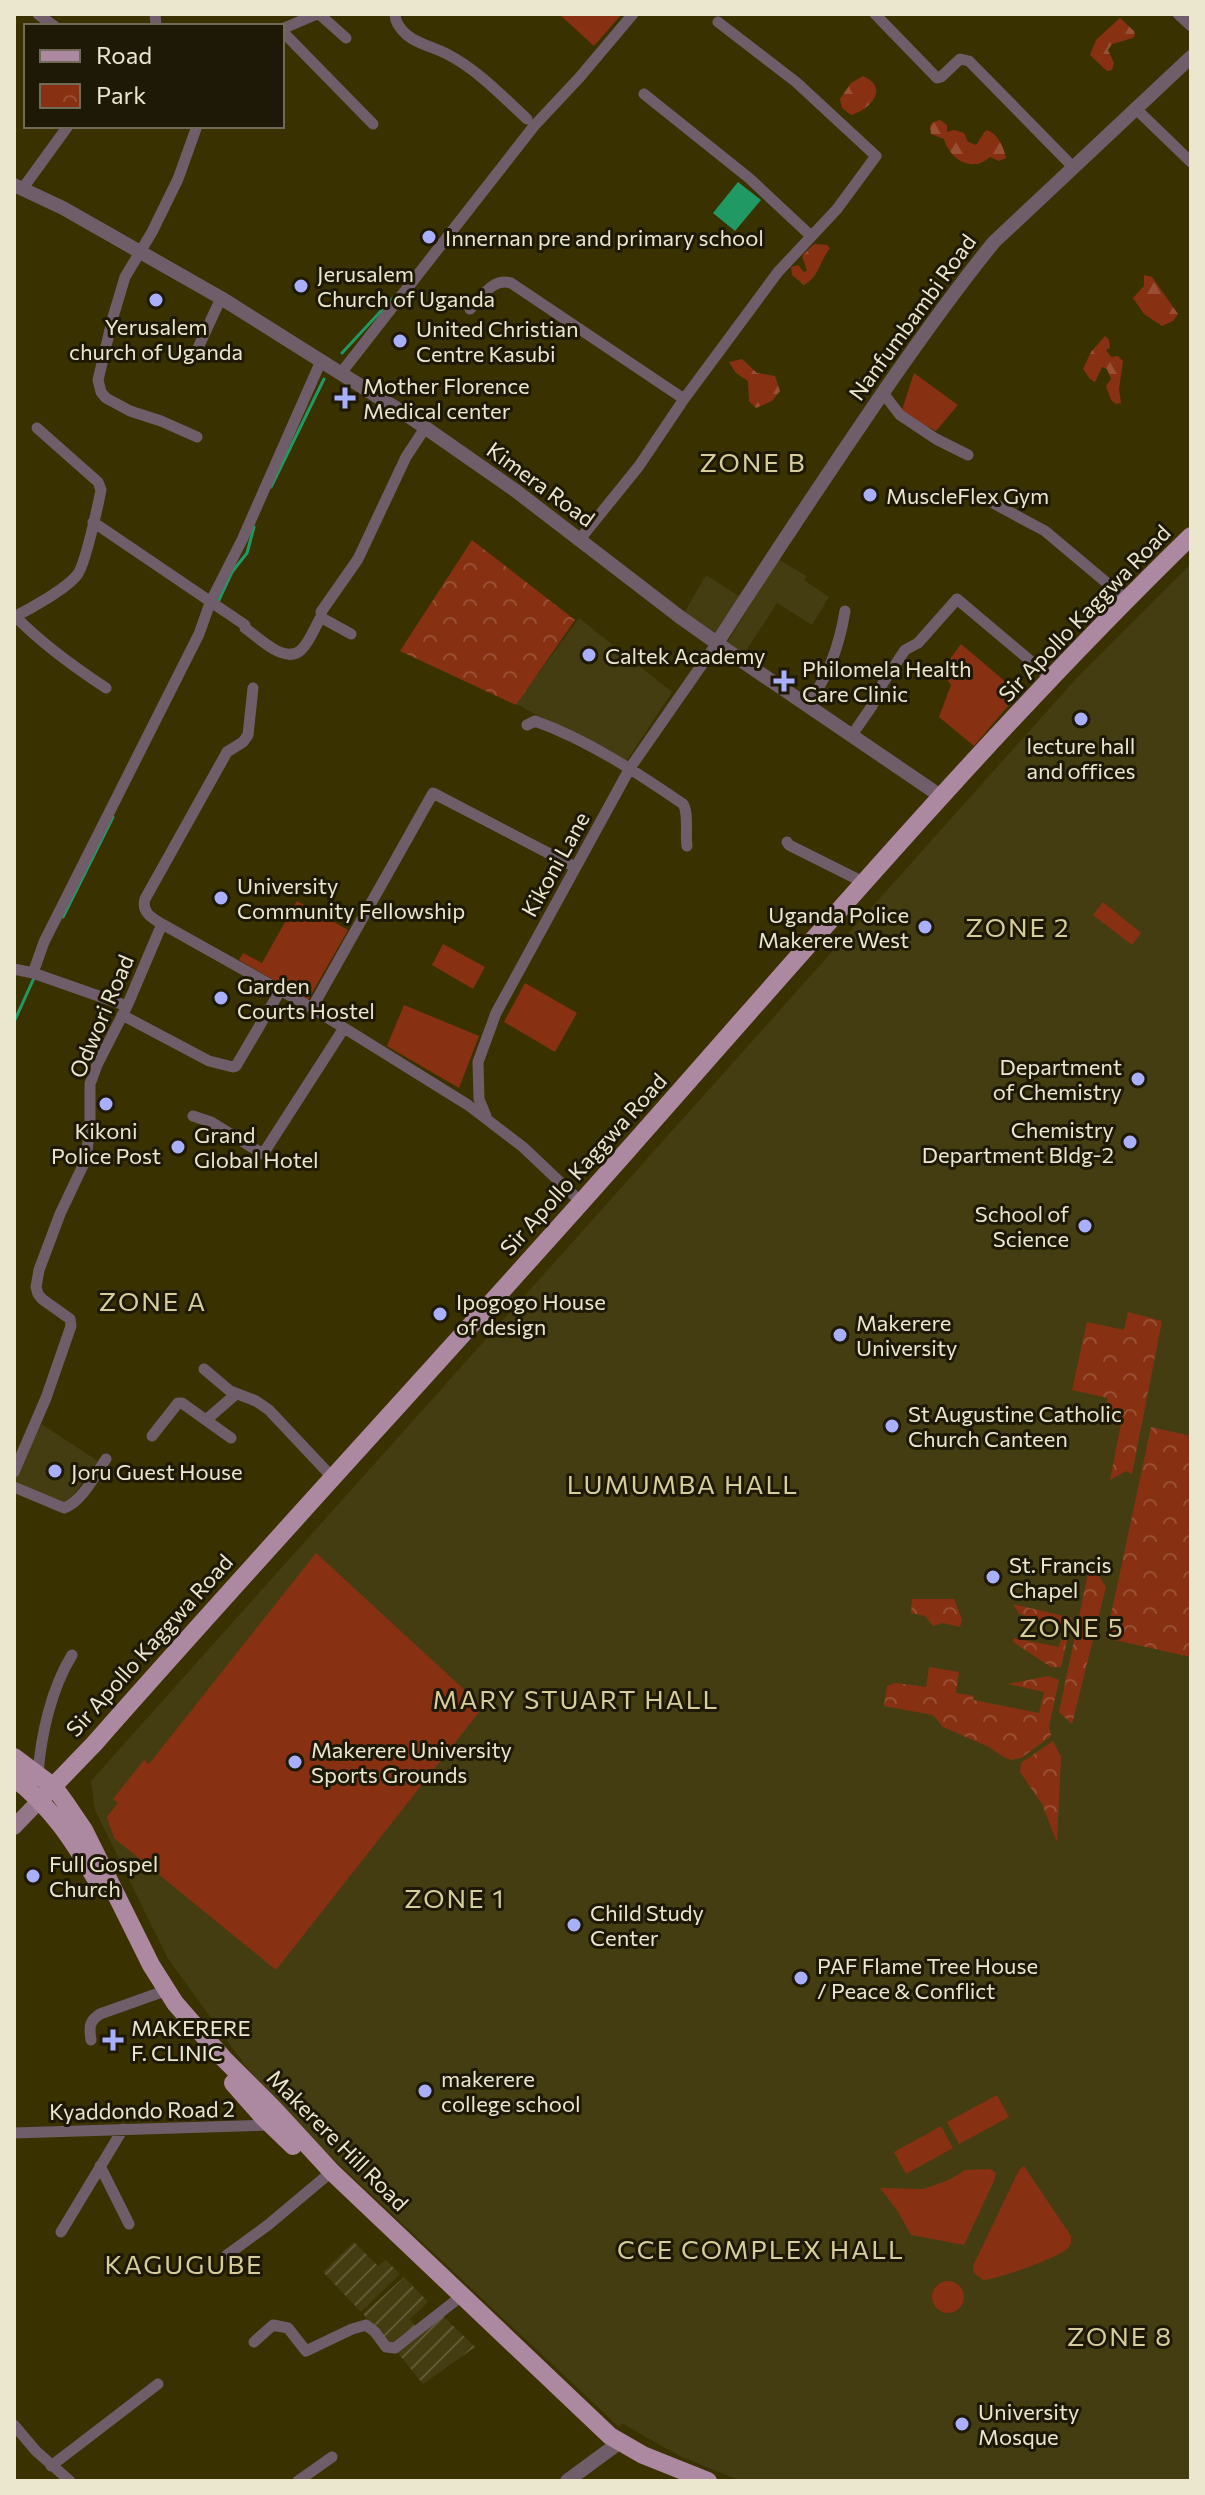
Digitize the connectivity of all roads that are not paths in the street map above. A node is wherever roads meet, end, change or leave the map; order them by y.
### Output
1 (318, 14) edge
2 (395, 14) edge
3 (633, 14) edge
4 (875, 14) edge
5 (1178, 14) edge
6 (718, 22) dead end
7 (1191, 26) edge
8 (284, 29) edge
9 (284, 32) edge
10 (346, 38) dead end
11 (1191, 57) edge
12 (644, 94) dead end
13 (1135, 108) junction
14 (527, 119) dead end
15 (373, 124) dead end
16 (66, 128) edge
17 (196, 128) edge
18 (1191, 162) edge
19 (1073, 167) junction
20 (18, 186) edge
21 (811, 236) junction
22 (140, 251) junction
23 (221, 298) junction
24 (470, 309) dead end
25 (197, 350) dead end
26 (321, 361) junction
27 (341, 373) junction
28 (883, 393) junction
29 (684, 399) junction
30 (37, 428) dead end
31 (425, 428) junction
32 (197, 437) dead end
33 (968, 455) dead end
34 (993, 503) dead end
35 (93, 522) junction
36 (1191, 536) edge
37 (580, 539) junction
38 (1126, 599) junction
39 (210, 603) junction
40 (845, 611) dead end
41 (15, 616) edge
42 (321, 617) junction
43 (351, 634) dead end
44 (717, 643) junction
45 (1052, 679) junction
46 (106, 688) dead end
47 (253, 688) dead end
48 (808, 705) junction
49 (527, 725) dead end
50 (852, 735) junction
51 (630, 768) junction
52 (942, 797) junction
53 (787, 842) dead end
54 (687, 846) dead end
55 (575, 867) junction
56 (865, 883) junction
57 (162, 924) junction
58 (14, 969) edge
59 (33, 973) junction
60 (280, 991) junction
61 (312, 1008) junction
62 (124, 1011) junction
63 (344, 1028) junction
64 (193, 1116) dead end
65 (489, 1120) junction
66 (581, 1202) junction
67 (204, 1369) dead end
68 (236, 1394) junction
69 (206, 1420) junction
70 (152, 1436) dead end
71 (231, 1438) dead end
72 (106, 1459) dead end
73 (14, 1472) edge
74 (332, 1477) junction
75 (14, 1487) edge
76 (72, 1655) dead end
77 (14, 1757) edge
78 (38, 1774) junction
79 (14, 1778) edge
80 (47, 1794) junction
81 (14, 1827) edge
82 (159, 1993) junction
83 (91, 2040) dead end
84 (270, 2125) junction
85 (123, 2129) junction
86 (14, 2133) edge
87 (100, 2166) junction
88 (324, 2178) junction
89 (129, 2224) dead end
90 (61, 2232) dead end
91 (227, 2255) dead end
92 (455, 2301) junction
93 (254, 2342) dead end
94 (158, 2384) dead end
95 (14, 2425) edge
96 (616, 2445) junction
97 (332, 2457) dead end
98 (51, 2466) junction
99 (70, 2481) edge
100 (298, 2481) edge
101 (567, 2481) edge
102 (684, 2481) edge
103 (708, 2481) edge

1 - 8 street
1 - 10 street
2 - 14 street
3 - 27 street
4 - 19 street
5 - 7 street
6 - 21 street
9 - 15 street
11 - 13 street, Nanfumbambi Road
12 - 21 street
13 - 18 street
13 - 19 street, Nanfumbambi Road
16 - 20 street
17 - 22 street
19 - 28 street, Nanfumbambi Road
20 - 22 street, Kimera Road
21 - 29 street
22 - 23 street, Kimera Road
22 - 32 street
23 - 25 street
23 - 26 street, Kimera Road
24 - 29 street
26 - 27 street, Kimera Road
26 - 39 street
27 - 31 street, Kimera Road
28 - 33 street
28 - 44 street, Nanfumbambi Road
29 - 37 street
30 - 35 street
31 - 37 street, Kimera Road
31 - 42 street
34 - 38 street
35 - 39 street
35 - 41 street
36 - 38 main road, Sir Apollo Kaggwa Road
37 - 44 street, Kimera Road
38 - 45 main road, Sir Apollo Kaggwa Road
39 - 42 street
39 - 59 street
40 - 48 street
41 - 46 street
42 - 43 street
44 - 48 street, Kimera Road
44 - 51 street, Kikoni Lane
45 - 50 street
45 - 52 main road, Sir Apollo Kaggwa Road
47 - 57 street
48 - 50 street, Kimera Road
49 - 51 street
50 - 52 street, Kimera Road
51 - 54 street
51 - 55 street, Kikoni Lane
52 - 56 main road, Sir Apollo Kaggwa Road
53 - 56 street
55 - 61 street
55 - 65 street, Kikoni Lane
56 - 66 main road, Sir Apollo Kaggwa Road
57 - 60 street
57 - 62 street, Odwori Road
58 - 59 street
59 - 62 street
60 - 61 street
60 - 62 street
61 - 63 street
62 - 73 street, Odwori Road
63 - 64 street
63 - 65 street
65 - 66 street
66 - 74 main road, Sir Apollo Kaggwa Road
67 - 68 street
68 - 69 street
68 - 74 street
69 - 70 street
69 - 71 street
72 - 75 street
74 - 80 main road, Sir Apollo Kaggwa Road
76 - 78 street
77 - 78 main road, Makerere Hill Road
78 - 80 main road, Makerere Hill Road
79 - 80 main road, Makerere Hill Road
80 - 81 main road, Sir Apollo Kaggwa Road
80 - 82 main road, Makerere Hill Road
80 - 96 main road, Makerere Hill Road
82 - 83 street
82 - 84 main road, Makerere Hill Road
84 - 85 street, Kyaddondo Road 2
84 - 88 main road, Makerere Hill Road
85 - 86 street, Kyaddondo Road 2
85 - 87 street
87 - 89 street
87 - 90 street
88 - 91 street
88 - 92 main road, Makerere Hill Road
92 - 93 street
92 - 96 main road, Makerere Hill Road
94 - 98 street
95 - 98 street
96 - 101 street
96 - 102 main road, Makerere Hill Road
96 - 103 main road, Makerere Hill Road
97 - 100 street
98 - 99 street

